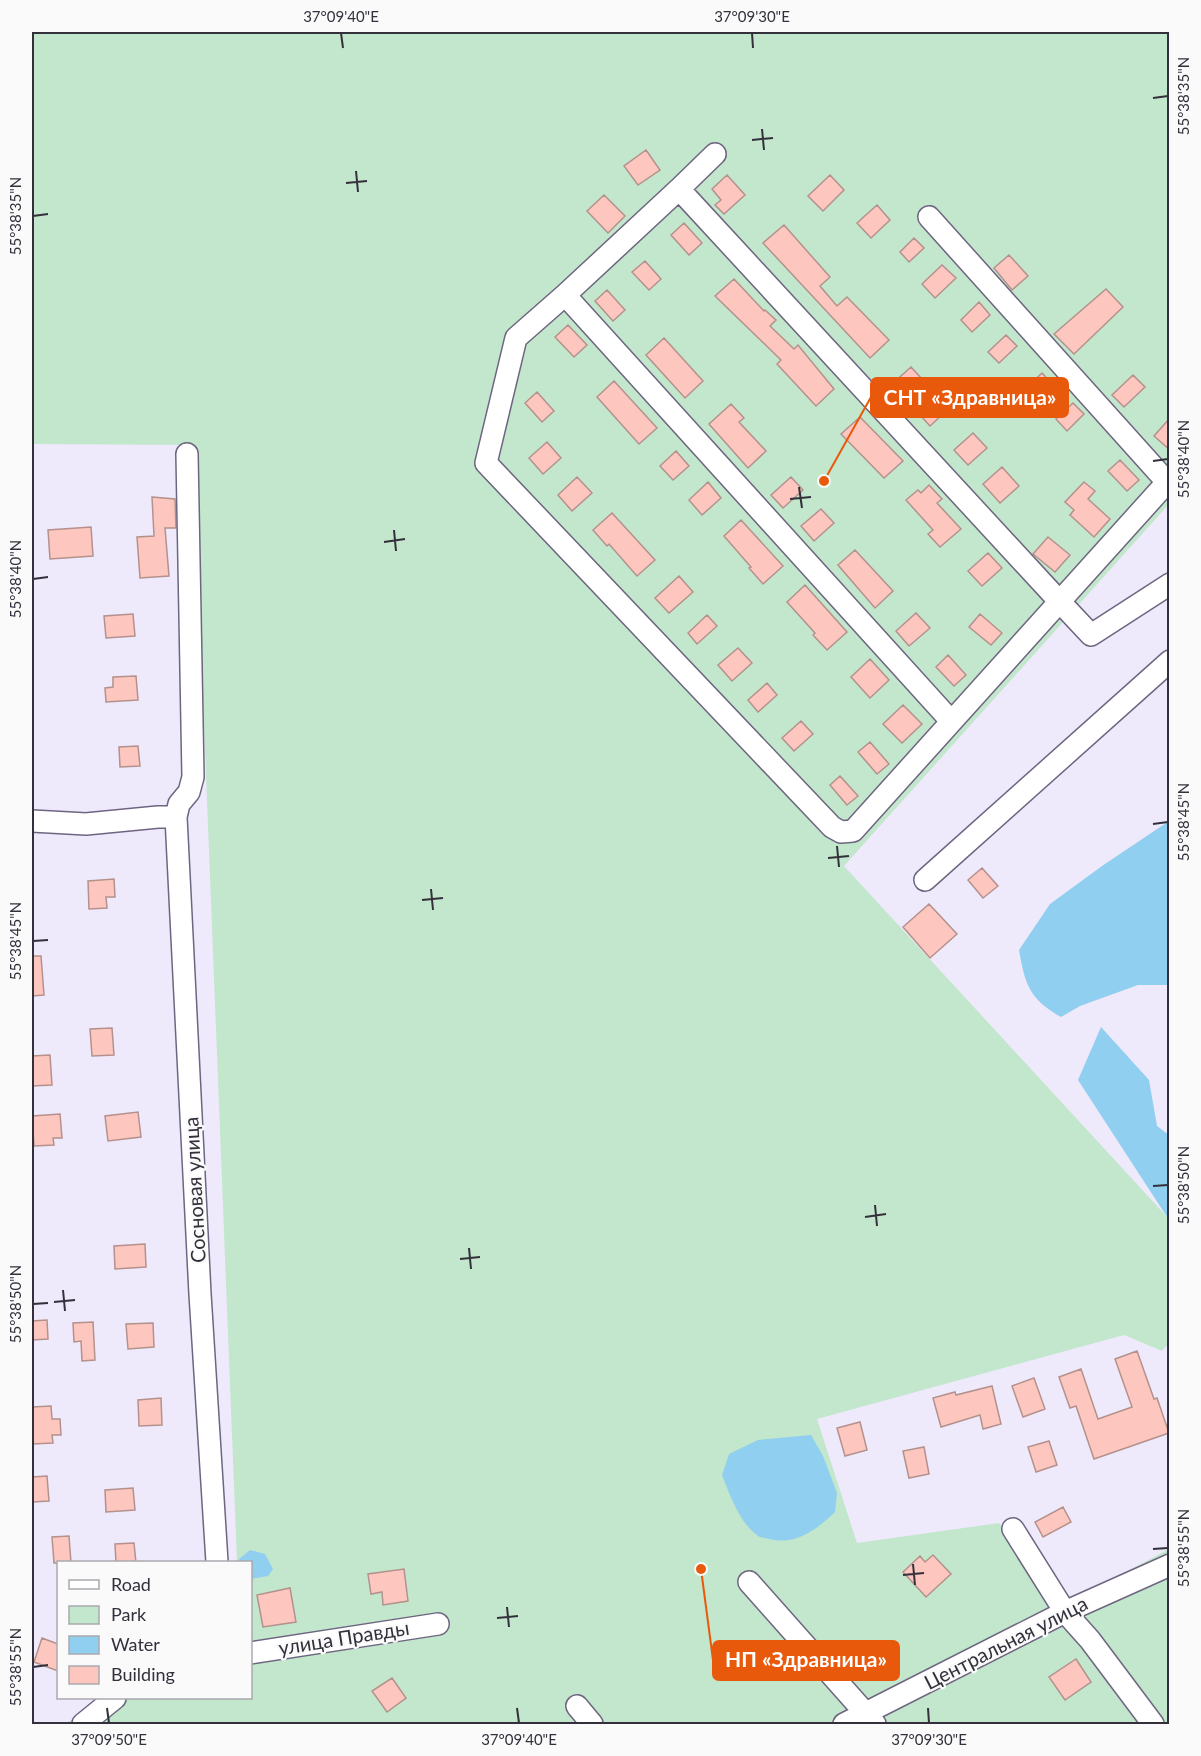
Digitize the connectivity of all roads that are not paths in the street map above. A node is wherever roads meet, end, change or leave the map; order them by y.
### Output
1 (716, 154) dead end
2 (679, 189) junction
3 (930, 217) dead end
4 (565, 295) junction
5 (188, 454) dead end
6 (1168, 480) edge
7 (1170, 584) edge
8 (1060, 602) junction
9 (1170, 661) edge
10 (951, 721) junction
11 (176, 817) junction
12 (32, 821) edge
13 (925, 880) dead end
14 (1013, 1529) dead end
15 (217, 1561) edge
16 (1170, 1565) edge
17 (749, 1582) dead end
18 (1065, 1612) junction
19 (438, 1624) dead end
20 (252, 1653) edge
21 (114, 1699) edge
22 (577, 1706) dead end
23 (871, 1719) edge
24 (83, 1725) edge
25 (592, 1725) edge
26 (844, 1725) edge
27 (1153, 1725) edge

1 - 2 street
2 - 4 street
2 - 8 street
3 - 6 street
4 - 10 street
4 - 10 street
5 - 11 street
6 - 8 street
7 - 8 street
8 - 10 street
9 - 13 street
11 - 12 street
11 - 15 street, Сосновая улица
14 - 18 street
16 - 18 street, Центральная улица
17 - 23 street
18 - 23 street, Центральная улица
18 - 27 street
19 - 20 street, улица Правды
21 - 24 street
22 - 25 street
23 - 26 street, Центральная улица

